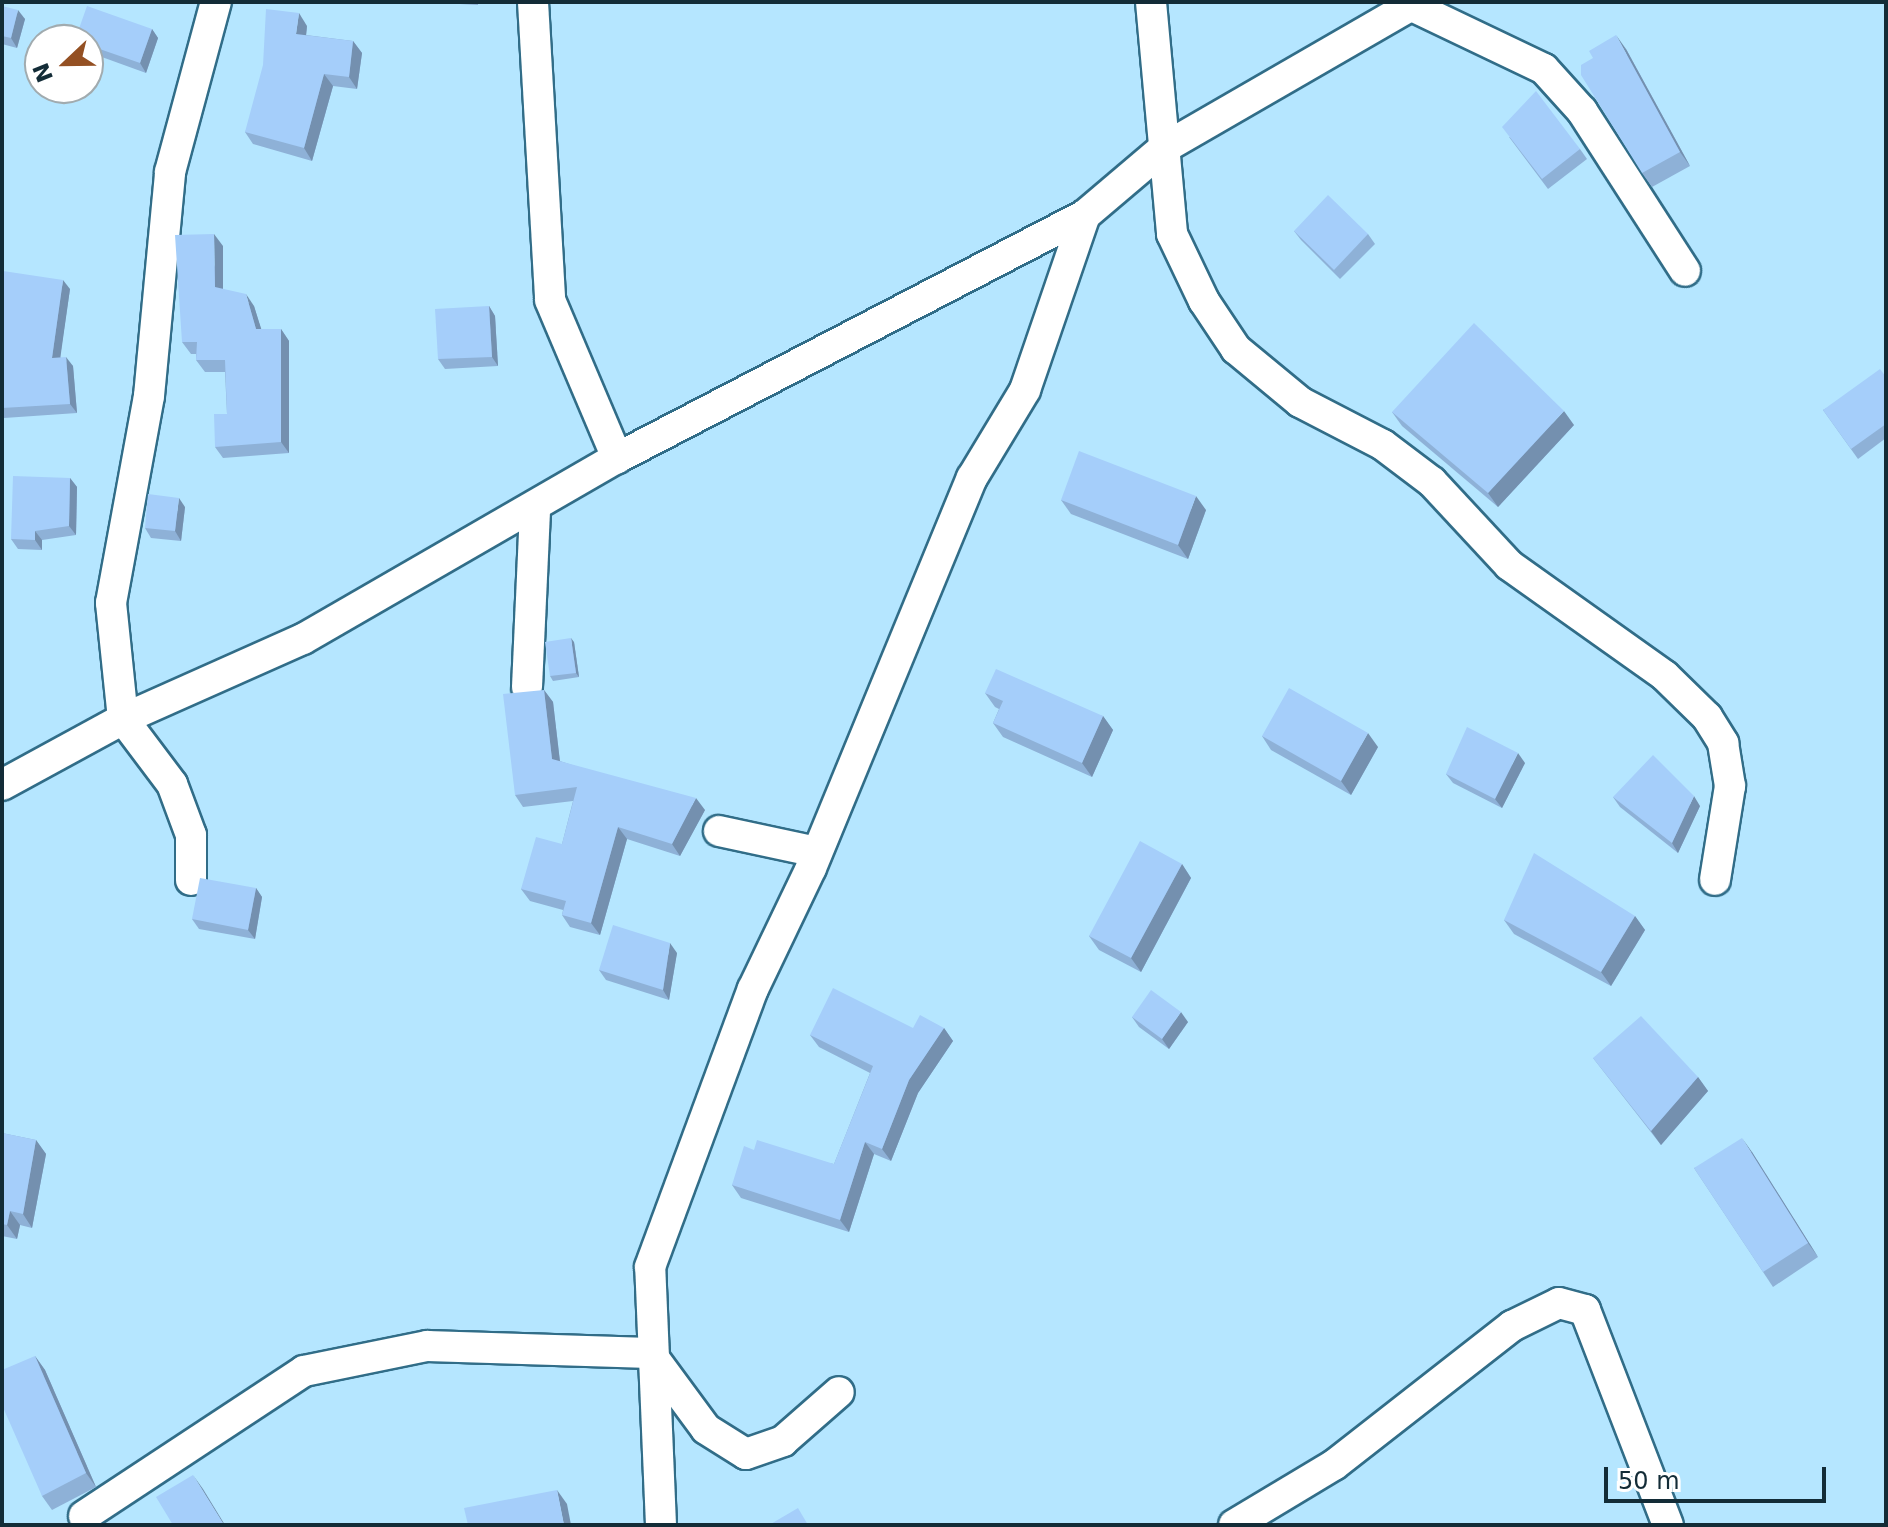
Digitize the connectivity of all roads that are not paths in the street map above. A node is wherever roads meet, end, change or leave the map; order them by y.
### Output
1 (216, 2) edge
2 (533, 2) edge
3 (1151, 2) edge
4 (1414, 4) edge
5 (1164, 148) junction
6 (1085, 215) junction
7 (1685, 271) dead end
8 (617, 458) junction
9 (535, 508) junction
10 (527, 687) dead end
11 (123, 719) junction
12 (2, 785) edge
13 (719, 831) dead end
14 (817, 852) junction
15 (191, 880) dead end
16 (1715, 880) dead end
17 (650, 1353) junction
18 (839, 1392) dead end
19 (84, 1516) dead end
20 (661, 1525) edge
21 (1234, 1525) edge
22 (1668, 1525) edge

1 - 11 street
2 - 8 street
3 - 5 street
4 - 5 street
4 - 7 street
5 - 6 street
5 - 16 street
6 - 8 street
6 - 14 street
8 - 9 street
9 - 10 street
9 - 11 street
11 - 12 street
11 - 15 street
13 - 14 street
14 - 17 street
17 - 18 street
17 - 19 street
17 - 20 street
21 - 22 street

